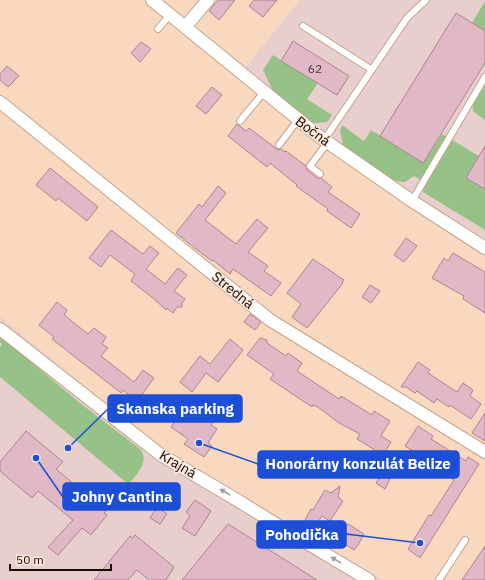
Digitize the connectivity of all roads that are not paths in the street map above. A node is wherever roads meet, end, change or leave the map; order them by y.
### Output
1 (152, 0) edge
2 (208, 0) edge
3 (426, 0) edge
4 (170, 15) junction
5 (303, 26) dead end
6 (185, 27) junction
7 (158, 29) dead end
8 (372, 70) junction
9 (485, 77) edge
10 (264, 92) junction
11 (0, 102) edge
12 (298, 120) junction
13 (240, 121) dead end
14 (326, 141) junction
15 (279, 145) dead end
16 (320, 174) dead end
17 (412, 202) junction
18 (485, 248) edge
19 (0, 329) edge
20 (485, 452) edge
21 (465, 540) dead end
22 (369, 580) edge
23 (439, 580) edge

1 - 4 street, Bočná
2 - 6 street
3 - 8 lane
4 - 6 street, Bočná
4 - 7 lane
5 - 8 lane
6 - 10 street, Bočná
8 - 14 lane
9 - 17 lane
10 - 12 street, Bočná
10 - 13 lane
11 - 20 street, Stredná
12 - 14 street, Bočná
12 - 15 lane
14 - 16 lane
14 - 17 street, Bočná
17 - 18 street, Bočná
22 -> 19 street, Krajná
21 - 23 lane

